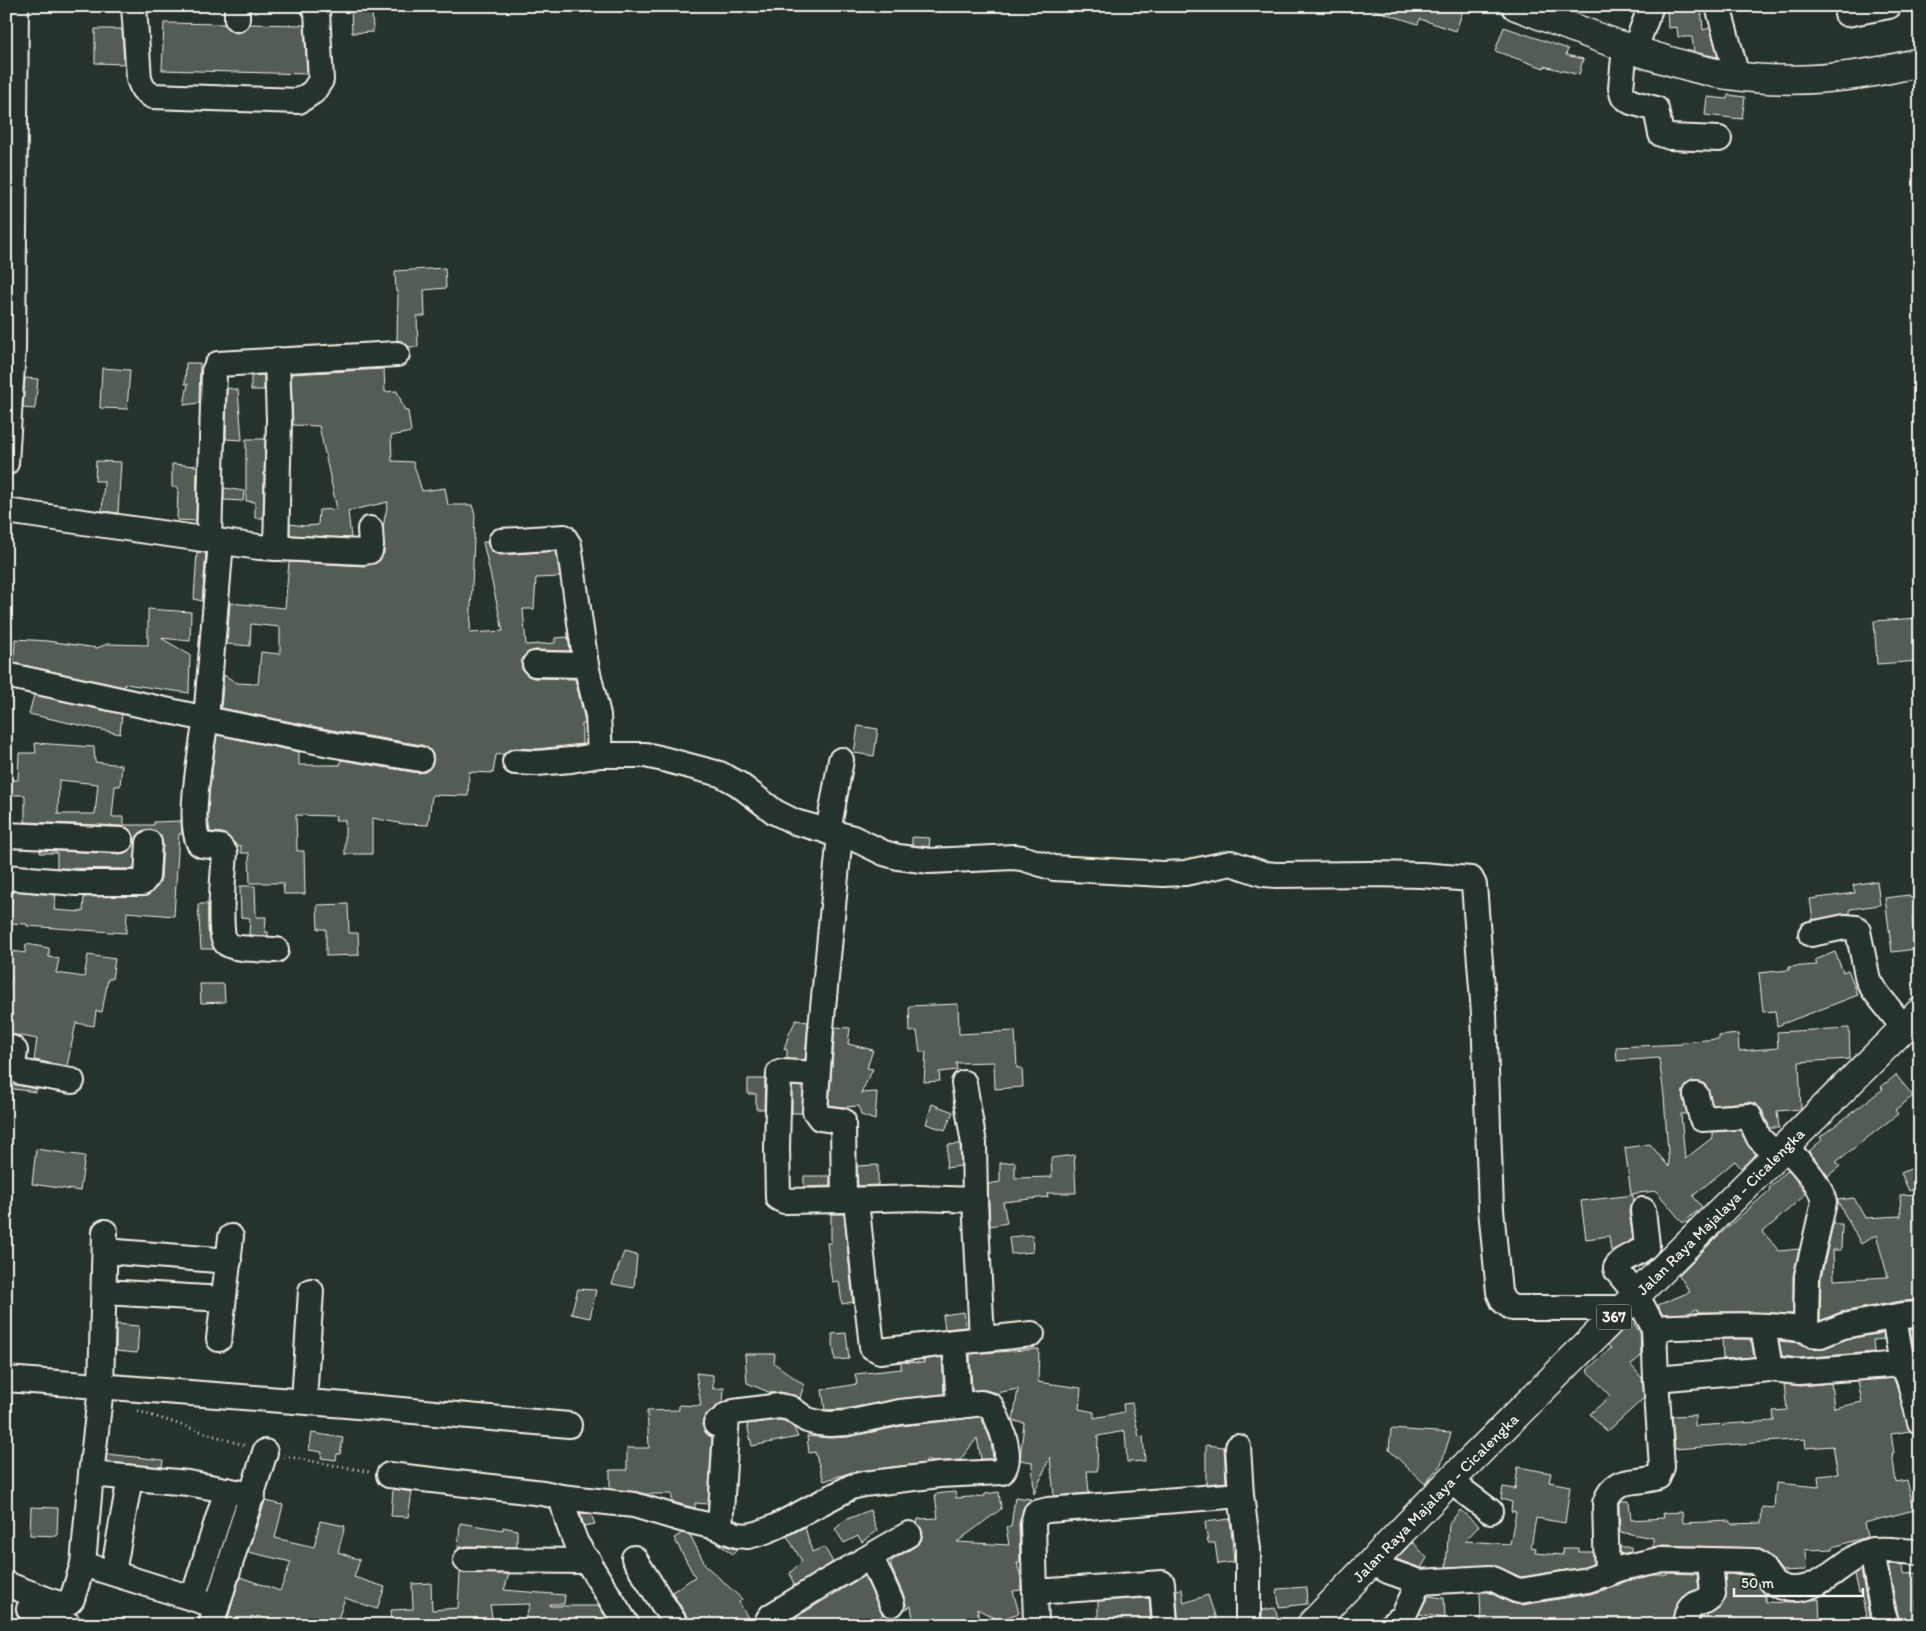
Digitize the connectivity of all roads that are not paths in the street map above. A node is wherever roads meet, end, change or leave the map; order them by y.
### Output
1 (16, 6) edge
2 (134, 6) edge
3 (313, 6) edge
4 (1516, 6) edge
5 (1651, 6) edge
6 (1718, 6) edge
7 (1889, 6) edge
8 (1847, 14) dead end
9 (1629, 49) junction
10 (1920, 62) edge
11 (1737, 76) junction
12 (1719, 139) dead end
13 (397, 354) dead end
14 (277, 360) junction
15 (6, 463) edge
16 (6, 511) edge
17 (370, 529) dead end
18 (215, 541) junction
19 (501, 541) dead end
20 (276, 548) junction
21 (534, 664) dead end
22 (586, 665) junction
23 (6, 675) edge
24 (206, 719) junction
25 (600, 755) junction
26 (420, 759) dead end
27 (841, 760) dead end
28 (515, 762) dead end
29 (834, 833) junction
30 (6, 835) edge
31 (121, 840) dead end
32 (149, 843) dead end
33 (6, 877) edge
34 (1811, 934) dead end
35 (276, 950) dead end
36 (1912, 1020) edge
37 (6, 1047) edge
38 (818, 1074) junction
39 (72, 1081) dead end
40 (964, 1083) dead end
41 (1696, 1095) dead end
42 (1781, 1150) junction
43 (975, 1200) junction
44 (850, 1201) junction
45 (1643, 1210) dead end
46 (231, 1237) dead end
47 (229, 1260) junction
48 (311, 1291) dead end
49 (104, 1292) junction
50 (223, 1299) junction
51 (1629, 1301) junction
52 (1920, 1314) edge
53 (1894, 1317) junction
54 (1763, 1326) junction
55 (1654, 1328) junction
56 (1806, 1330) junction
57 (1032, 1334) dead end
58 (219, 1339) dead end
59 (982, 1339) junction
60 (956, 1342) junction
61 (1770, 1369) junction
62 (1910, 1374) edge
63 (6, 1379) edge
64 (1656, 1379) junction
65 (101, 1388) junction
66 (304, 1402) junction
67 (959, 1406) junction
68 (1920, 1422) edge
69 (569, 1425) dead end
70 (1238, 1447) dead end
71 (265, 1452) road end
72 (91, 1474) junction
73 (389, 1475) road end
74 (130, 1478) junction
75 (1450, 1481) junction
76 (227, 1490) junction
77 (253, 1495) junction
78 (1241, 1495) junction
79 (560, 1496) junction
80 (1490, 1511) dead end
81 (720, 1528) junction
82 (909, 1534) dead end
83 (1872, 1550) junction
84 (1920, 1552) edge
85 (871, 1557) junction
86 (634, 1558) dead end
87 (466, 1560) dead end
88 (589, 1561) junction
89 (1710, 1561) junction
90 (1371, 1562) junction
91 (83, 1564) junction
92 (113, 1573) junction
93 (1607, 1575) junction
94 (1419, 1582) junction
95 (6, 1584) edge
96 (1036, 1592) junction
97 (193, 1598) junction
98 (6, 1600) edge
99 (892, 1604) dead end
100 (214, 1615) edge
101 (1405, 1622) edge
102 (69, 1625) edge
103 (627, 1625) edge
104 (676, 1625) edge
105 (768, 1625) edge
106 (1036, 1625) edge
107 (1165, 1625) edge
108 (1248, 1625) edge
109 (1311, 1625) edge
110 (1685, 1625) edge
111 (1887, 1625) edge

1 - 15 street
2 - 3 street
4 - 9 main road
5 - 9 street
6 - 11 street
7 - 8 street
9 - 11 main road
9 - 12 street
10 - 11 main road
13 - 14 street
14 - 18 street
14 - 20 street
16 - 18 street
17 - 20 street
18 - 20 street
18 - 24 street
19 - 22 street
21 - 22 street
22 - 25 street
23 - 24 street
24 - 26 street
24 - 35 street
25 - 28 street
25 - 29 street
27 - 29 street
29 - 38 street
29 - 51 street
30 - 31 street
32 - 33 street
34 - 36 street
36 - 42 main road, Jalan Raya Majalaya - Cicalengka / 367
37 - 39 street
38 - 44 street
38 - 44 street
40 - 43 street
41 - 42 street
42 - 51 main road, Jalan Raya Majalaya - Cicalengka / 367
42 - 56 street
43 - 44 street
43 - 59 street
44 - 60 street
45 - 51 street
46 - 47 street
47 - 49 street
47 - 50 street
48 - 66 street
49 - 50 street
49 - 65 street
50 - 58 street
51 - 55 street
51 - 75 main road, Jalan Raya Majalaya - Cicalengka / 367
52 - 53 street
53 - 56 street
53 - 62 street
54 - 55 street
54 - 56 street
54 - 61 street
55 - 64 street
57 - 59 street
59 - 60 street
60 - 67 street
61 - 62 street
61 - 64 street
62 - 68 street
63 - 65 street
64 - 93 street
65 - 66 street
65 - 72 street
66 - 69 street
67 - 81 street
67 - 81 street
70 - 78 street
71 - 77 street
72 - 74 street
72 - 91 street
73 - 79 street
74 - 76 street
74 - 92 street
75 - 80 street
75 - 90 main road, Jalan Raya Majalaya - Cicalengka / 367
76 - 77 street
76 - 97 street
77 - 100 street
78 - 96 street
78 - 108 street
79 - 81 street
79 - 88 street
82 - 85 street
83 - 84 street
83 - 89 street
83 - 111 street
85 - 99 street
85 - 105 street
86 - 104 street
87 - 88 street
88 - 103 street
89 - 93 street
89 - 110 street
90 - 94 street
90 - 109 main road, Jalan Raya Majalaya - Cicalengka / 367
91 - 92 street
91 - 95 street
92 - 97 street
93 - 94 street
94 - 101 street
96 - 106 street
96 - 107 street
97 - 100 street
98 - 102 street

